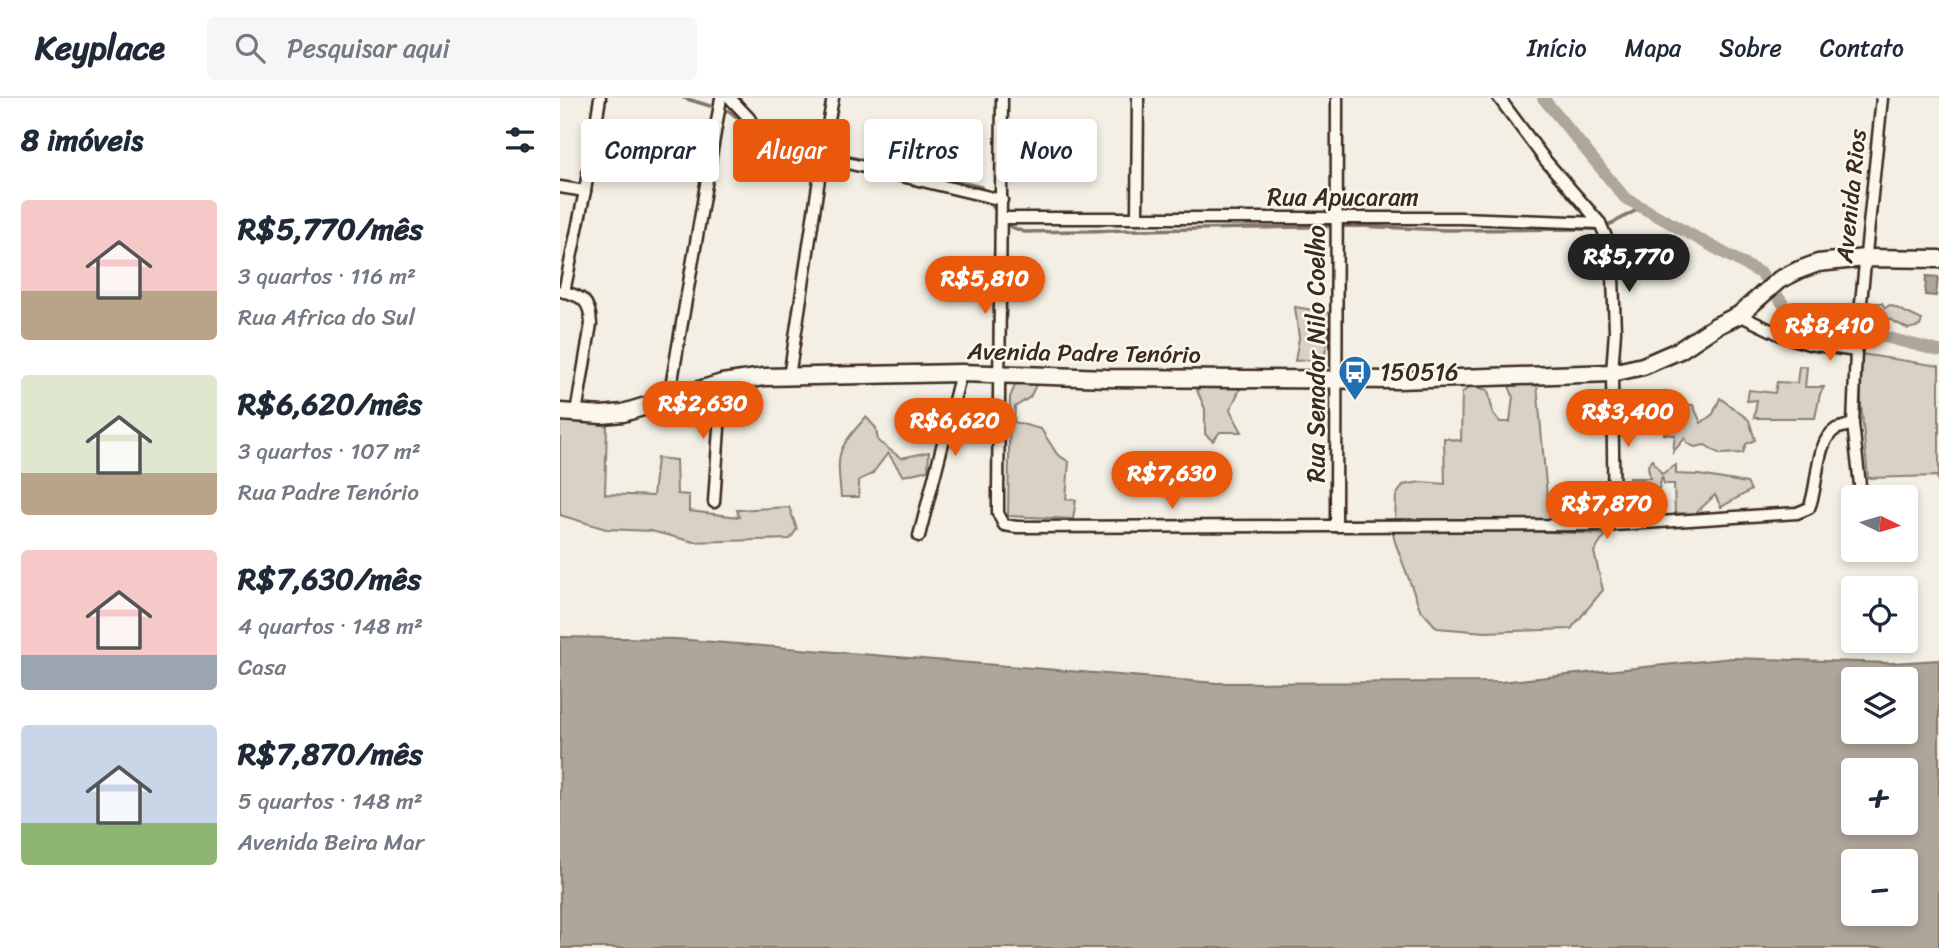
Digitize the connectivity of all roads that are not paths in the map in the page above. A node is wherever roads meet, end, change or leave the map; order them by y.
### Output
1 (600, 98) edge
2 (721, 98) edge
3 (730, 98) edge
4 (833, 98) edge
5 (1002, 98) edge
6 (1138, 98) edge
7 (1338, 98) edge
8 (1499, 98) edge
9 (1882, 98) edge
10 (750, 119) edge
11 (829, 119) edge
12 (850, 158) edge
13 (818, 182) edge
14 (560, 187) edge
15 (585, 191) junction
16 (1002, 200) junction
17 (1137, 216) junction
18 (1001, 218) junction
19 (1337, 219) junction
20 (1600, 223) junction
21 (1865, 258) junction
22 (1939, 259) edge
23 (562, 292) edge
24 (1739, 315) junction
25 (1857, 347) junction
26 (961, 373) junction
27 (1612, 373) junction
28 (1000, 374) junction
29 (789, 377) junction
30 (1336, 379) junction
31 (722, 383) junction
32 (669, 398) junction
33 (568, 413) edge
34 (1853, 424) junction
35 (1860, 485) edge
36 (714, 502) dead end
37 (1614, 525) junction
38 (1336, 526) junction
39 (919, 536) dead end

1 - 15 street
2 - 32 street
3 - 10 street
4 - 11 street
5 - 16 street
6 - 17 street
7 - 19 street, Rua Senador Nilo Coelho
8 - 20 street
9 - 21 street, Avenida Rios
12 - 16 street
13 - 29 street
14 - 15 street
15 - 23 street
16 - 18 street
17 - 18 street, Rua Apucaram
17 - 19 street, Rua Apucaram
18 - 28 street
19 - 20 street, Rua Apucaram
19 - 30 street, Rua Senador Nilo Coelho
20 - 27 street
21 - 22 main road, Avenida Padre Tenório
21 - 24 main road, Avenida Padre Tenório
21 - 25 street, Avenida Rios
23 - 33 street
24 - 25 street
24 - 27 main road, Avenida Padre Tenório
25 - 34 street, Avenida Rios
26 - 28 main road, Avenida Padre Tenório
26 - 29 main road, Avenida Padre Tenório
26 - 39 street
27 - 30 main road, Avenida Padre Tenório
27 - 37 street
28 - 30 main road, Avenida Padre Tenório
28 - 38 street
29 - 31 main road, Avenida Padre Tenório
30 - 38 street, Rua Senador Nilo Coelho
31 - 32 main road, Avenida Padre Tenório
31 - 36 street
32 - 33 main road, Avenida Padre Tenório
34 - 35 street, Avenida Rios
34 - 37 street
37 - 38 street

